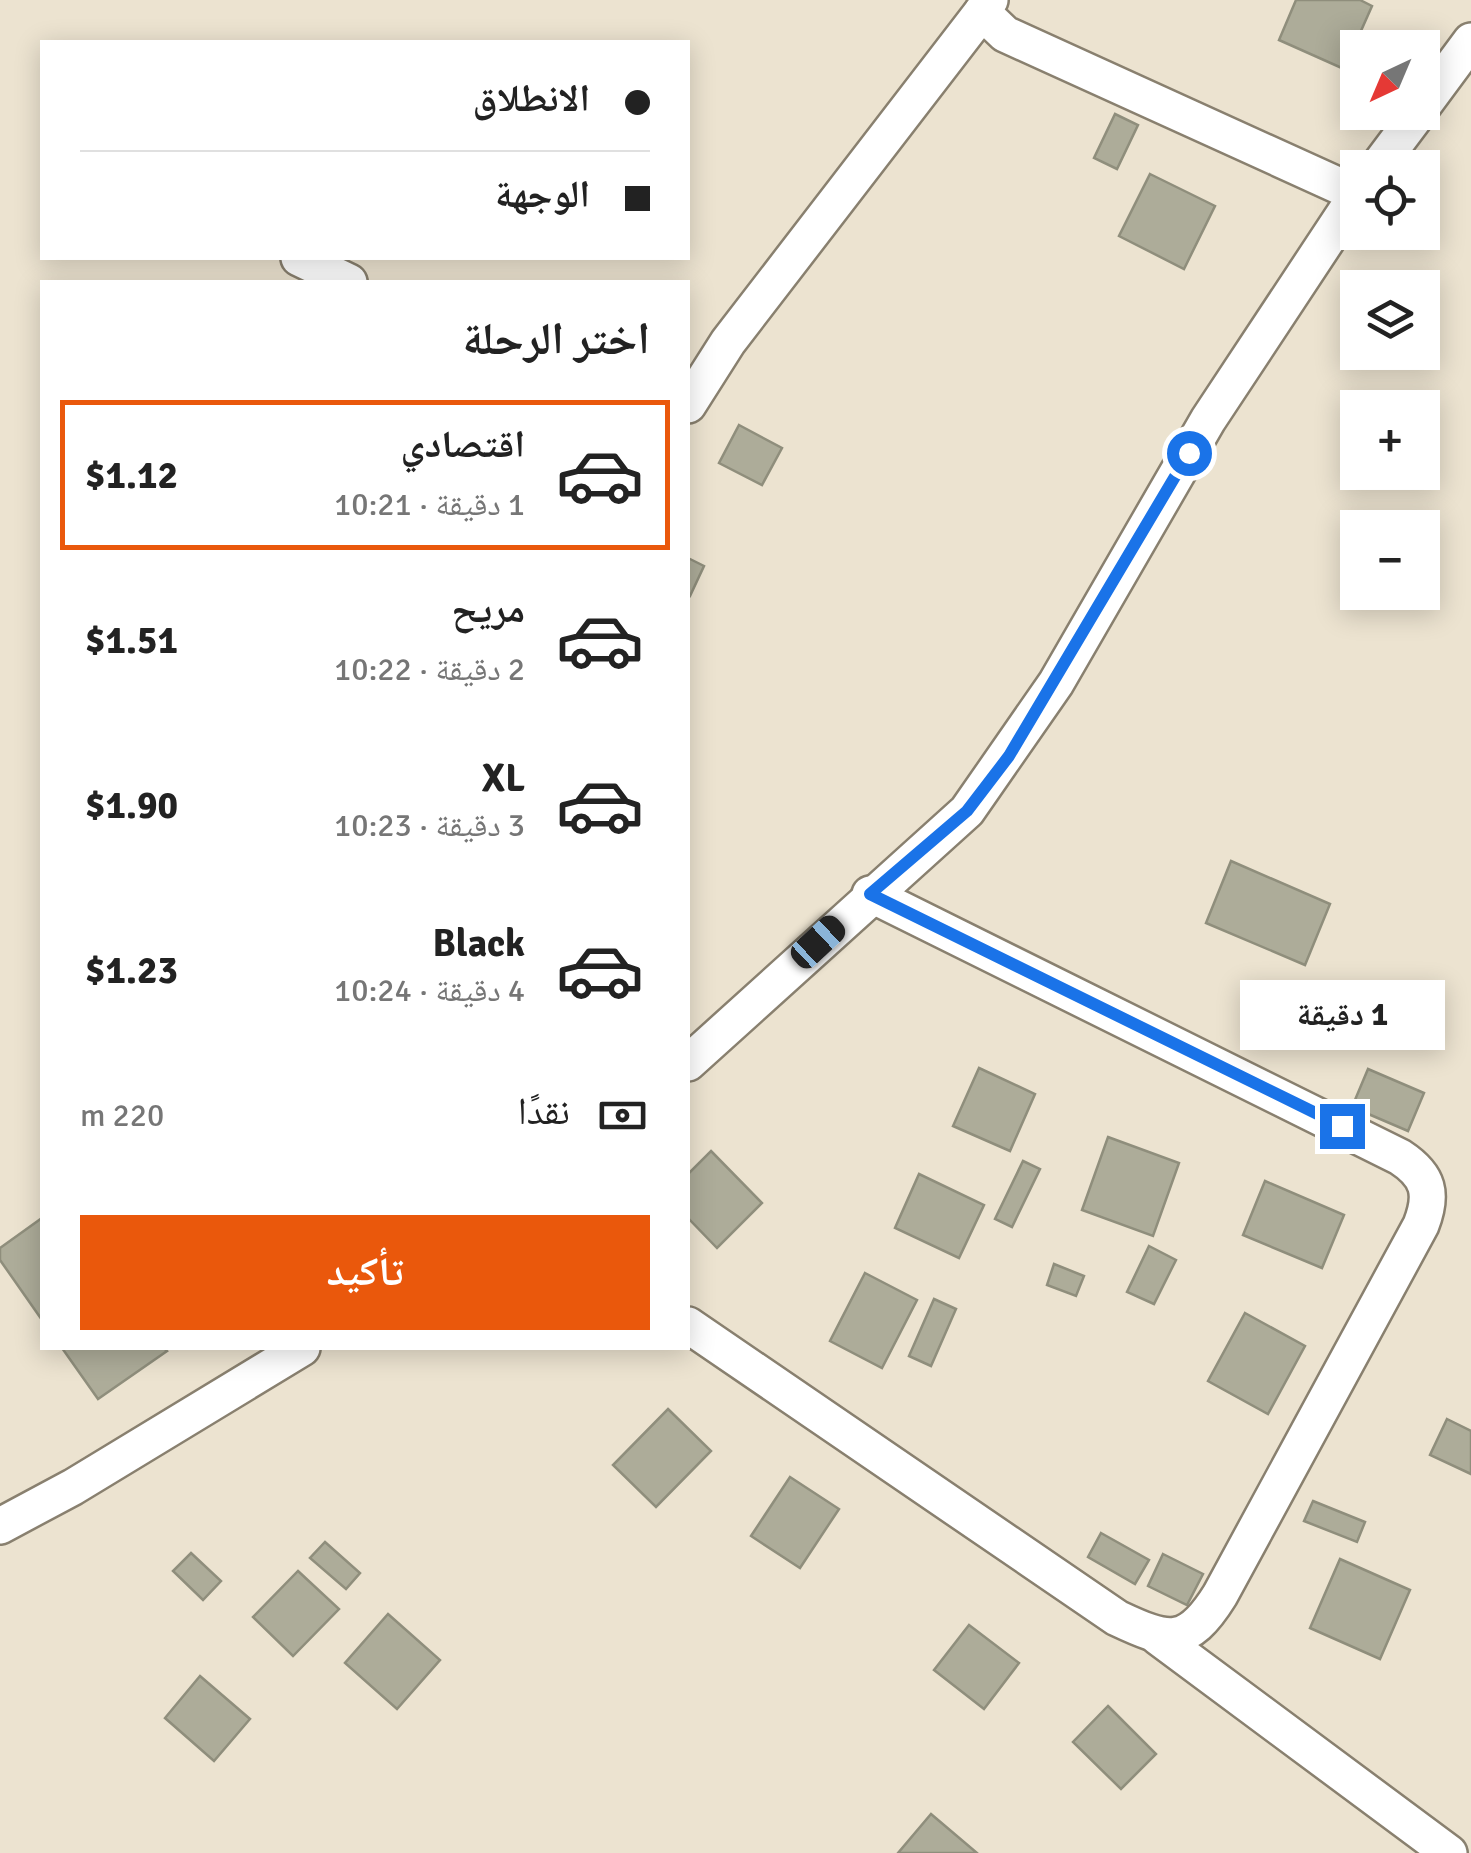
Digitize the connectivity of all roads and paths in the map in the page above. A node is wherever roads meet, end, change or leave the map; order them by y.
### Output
1 (986, 6) edge
2 (1471, 41) edge
3 (1440, 84) edge
4 (1406, 130) edge
5 (1391, 150) edge
6 (1340, 185) edge
7 (1340, 219) edge
8 (304, 260) edge
9 (345, 280) edge
10 (690, 402) edge
11 (870, 894) junction
12 (690, 1061) edge
13 (690, 1326) edge
14 (299, 1350) edge
15 (0, 1526) edge
16 (1158, 1637) junction
17 (1449, 1853) edge

1 - 6 street
1 - 10 street
2 - 3 street
4 - 5 street
7 - 11 street
8 - 9 street
11 - 12 street
11 - 16 street
13 - 16 street
14 - 15 street
16 - 17 street

